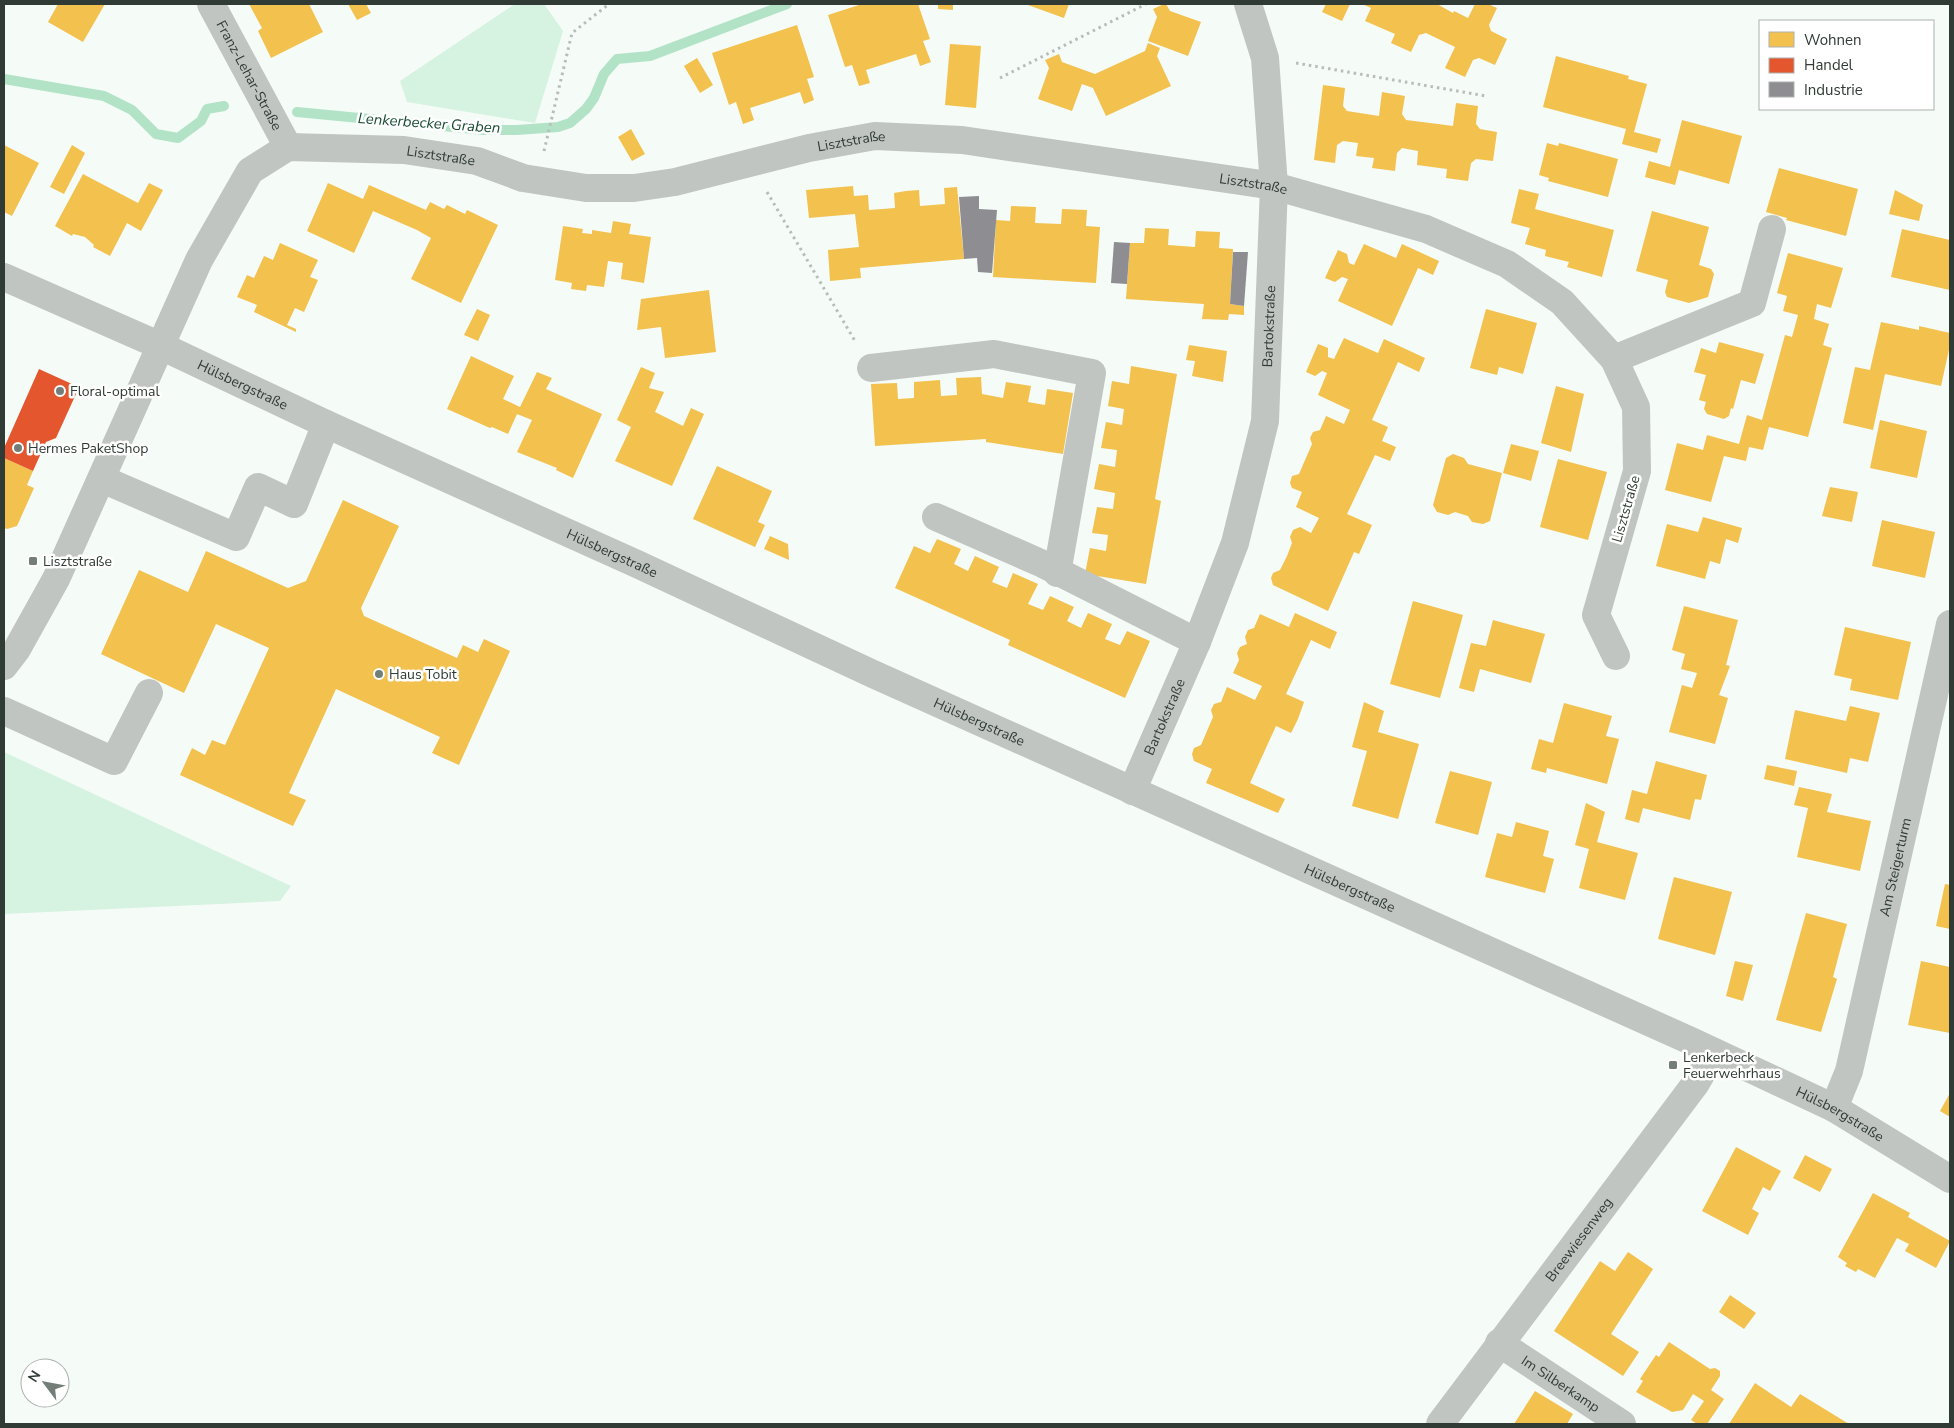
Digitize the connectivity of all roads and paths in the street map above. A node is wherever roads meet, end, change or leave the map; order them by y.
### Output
1 (211, 4) edge
2 (609, 4) edge
3 (1146, 4) edge
4 (1248, 4) edge
5 (1266, 58) junction
6 (1000, 78) dead end
7 (1486, 96) dead end
8 (288, 147) junction
9 (750, 163) junction
10 (539, 181) junction
11 (1274, 186) junction
12 (1772, 229) dead end
13 (4, 277) edge
14 (161, 346) junction
15 (1614, 359) junction
16 (871, 368) joint
17 (326, 424) junction
18 (102, 479) junction
19 (936, 516) dead end
20 (1057, 573) junction
21 (1950, 624) edge
22 (1197, 642) junction
23 (1616, 656) dead end
24 (4, 666) edge
25 (149, 693) dead end
26 (4, 710) edge
27 (1132, 791) junction
28 (1714, 1052) junction
29 (1834, 1108) junction
30 (1950, 1179) edge
31 (1499, 1343) junction
32 (1440, 1424) edge
33 (1622, 1424) edge

1 - 8 street, Franz-Lehar-Straße
2 - 10 path
3 - 6 path
4 - 5 street, Bartokstraße
5 - 7 path
5 - 11 street, Bartokstraße
8 - 10 street, Lisztstraße
8 - 14 street
9 - 10 street, Lisztstraße
9 - 11 street, Lisztstraße
9 - 16 path
11 - 15 street, Lisztstraße
11 - 22 street, Bartokstraße
12 - 15 street
13 - 14 street, Hülsbergstraße
14 - 17 street, Hülsbergstraße
14 - 18 street
15 - 23 street, Lisztstraße
16 - 20 street
17 - 18 street
17 - 27 street, Hülsbergstraße
18 - 24 street
19 - 20 street
20 - 22 street
21 - 29 street, Am Steigerturm
22 - 27 street, Bartokstraße
25 - 26 street
27 - 28 street, Hülsbergstraße
28 - 29 street, Hülsbergstraße
28 - 31 street, Breewiesenweg
29 - 30 street, Hülsbergstraße
31 - 32 street, Breewiesenweg
31 - 33 street, Im Silberkamp

